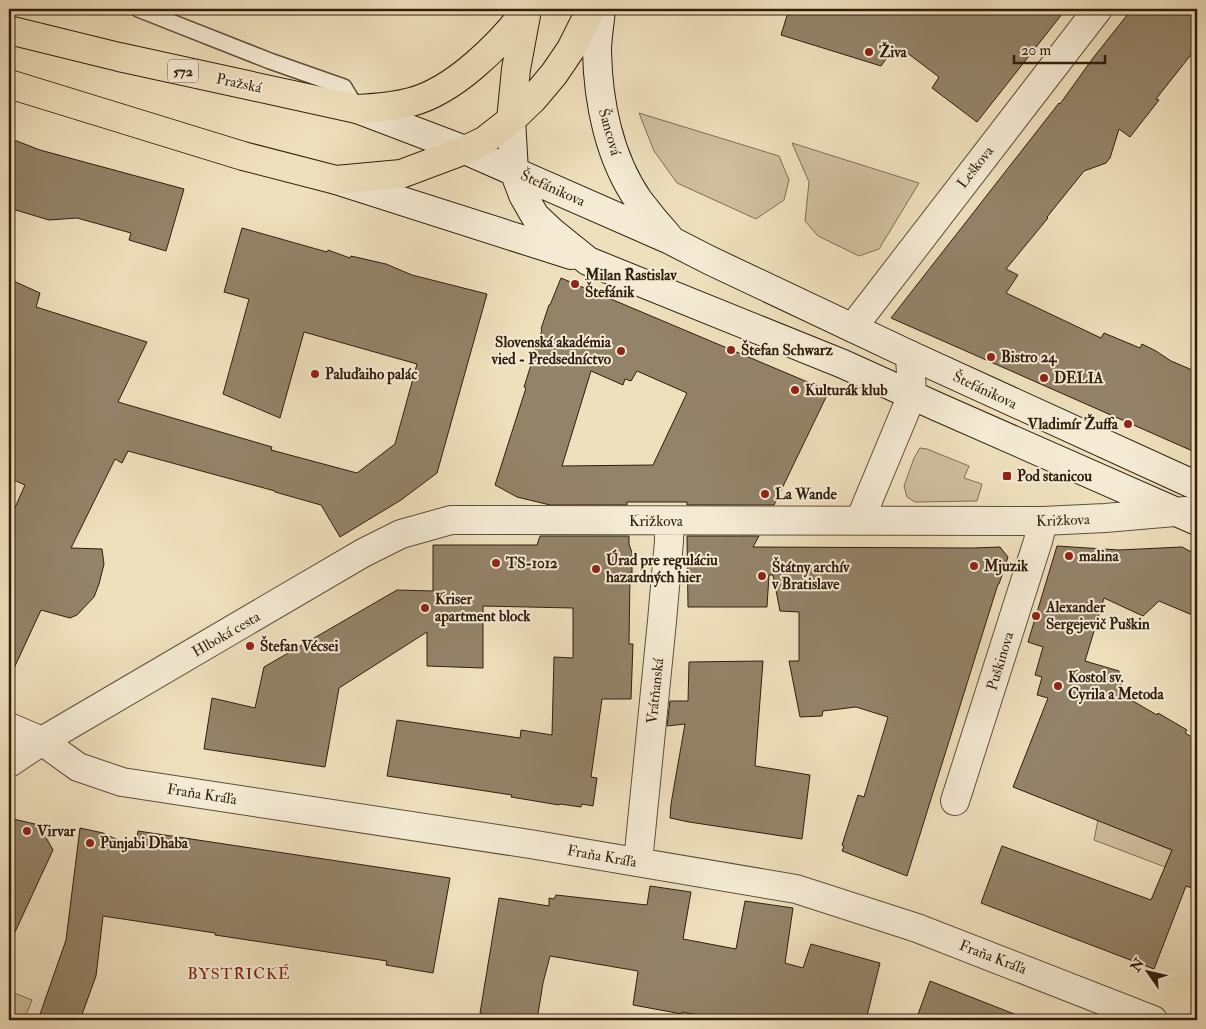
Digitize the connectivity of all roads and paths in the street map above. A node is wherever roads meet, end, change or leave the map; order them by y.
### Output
1 (138, 9) edge
2 (527, 9) edge
3 (591, 9) edge
4 (601, 9) edge
5 (1098, 9) edge
6 (9, 30) edge
7 (9, 84) edge
8 (357, 109) junction
9 (511, 120) junction
10 (465, 150) junction
11 (514, 171) junction
12 (336, 180) junction
13 (670, 240) junction
14 (588, 261) junction
15 (852, 327) junction
16 (910, 355) junction
17 (912, 395) junction
18 (1197, 486) edge
19 (1190, 514) edge
20 (451, 520) joint
21 (860, 520) junction
22 (669, 521) junction
23 (1042, 521) junction
24 (9, 727) edge
25 (42, 741) junction
26 (9, 763) edge
27 (955, 801) dead end
28 (638, 862) junction
29 (1153, 1020) edge

1 - 8 lane
2 - 8 main road, 572
2 - 9 main road
3 - 9 main road
4 - 13 street, Šancová
5 - 15 street, Leškova
6 - 8 main road, Pražská / 572
7 - 12 main road
8 - 10 street, Pražská
9 - 10 main road
9 - 11 street
10 - 11 street, Pražská
10 - 12 main road
11 - 13 street, Štefánikova
11 - 14 street, Štefánikova
12 - 14 street
13 - 15 street, Štefánikova
14 - 17 street, Štefánikova
15 - 16 street, Štefánikova
16 - 17 street
16 - 18 street, Štefánikova
17 - 19 street, Štefánikova
17 - 21 street
19 - 23 street, Križkova
20 - 22 street, Križkova
20 - 25 street, Hlboká cesta
21 - 22 street, Križkova
21 - 23 street, Križkova
22 - 28 street, Vrátňanská
23 - 27 street, Puškinova
24 - 25 street, Fraňa Kráľa
25 - 26 street, Hlboká cesta
25 - 28 street, Fraňa Kráľa
28 - 29 street, Fraňa Kráľa

